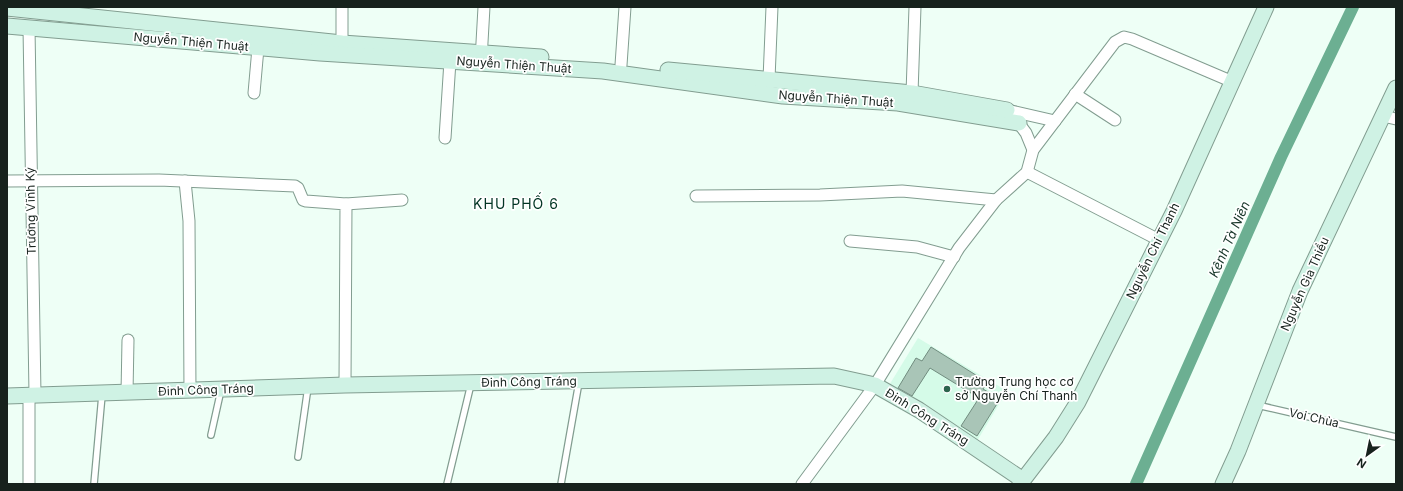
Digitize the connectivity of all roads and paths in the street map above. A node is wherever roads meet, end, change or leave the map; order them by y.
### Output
1 (342, 7) edge
2 (484, 7) edge
3 (625, 7) edge
4 (772, 7) edge
5 (915, 7) edge
6 (1266, 7) edge
7 (7, 8) edge
8 (28, 9) edge
9 (7, 26) edge
10 (29, 28) junction
11 (342, 43) junction
12 (258, 48) junction
13 (481, 58) junction
14 (450, 61) junction
15 (621, 65) junction
16 (677, 76) junction
17 (769, 79) junction
18 (1233, 82) junction
19 (1396, 88) edge
20 (254, 93) dead end
21 (912, 93) junction
22 (1075, 94) junction
23 (1007, 110) junction
24 (1389, 117) edge
25 (1055, 120) junction
26 (1115, 120) dead end
27 (1019, 123) junction
28 (445, 138) dead end
29 (1033, 150) junction
30 (1027, 172) junction
31 (185, 180) junction
32 (7, 181) edge
33 (30, 181) junction
34 (696, 196) dead end
35 (402, 200) dead end
36 (996, 200) junction
37 (346, 204) junction
38 (1159, 240) junction
39 (850, 241) dead end
40 (954, 257) junction
41 (128, 340) dead end
42 (579, 382) junction
43 (472, 383) junction
44 (875, 384) junction
45 (345, 385) junction
46 (308, 386) junction
47 (221, 389) junction
48 (190, 391) junction
49 (128, 393) junction
50 (102, 394) junction
51 (32, 395) junction
52 (7, 396) edge
53 (1255, 405) junction
54 (211, 435) dead end
55 (1396, 437) edge
56 (298, 457) dead end
57 (1022, 482) edge
58 (29, 484) edge
59 (94, 484) edge
60 (447, 484) edge
61 (560, 484) edge
62 (802, 484) edge
63 (1223, 484) edge

1 - 11 street
2 - 13 street
3 - 15 street
4 - 17 street
5 - 21 street
6 - 18 street, Nguyễn Chí Thanh
7 - 8 street, Nguyễn Thiện Thuật
8 - 11 street, Nguyễn Thiện Thuật
9 - 10 street, Nguyễn Thiện Thuật
10 - 12 street, Nguyễn Thiện Thuật
10 - 33 street, Trương Vĩnh Ký
11 - 13 street, Nguyễn Thiện Thuật
12 - 14 street, Nguyễn Thiện Thuật
12 - 20 street
13 - 14 street, Nguyễn Thiện Thuật
13 - 15 street, Nguyễn Thiện Thuật
13 - 16 street, Nguyễn Thiện Thuật
14 - 28 street
15 - 16 street, Nguyễn Thiện Thuật
16 - 17 street, Nguyễn Thiện Thuật
16 - 27 street, Nguyễn Thiện Thuật
17 - 21 street, Nguyễn Thiện Thuật
18 - 22 street
18 - 38 street, Nguyễn Chí Thanh
19 - 24 street, Nguyễn Gia Thiều
21 - 23 street, Nguyễn Thiện Thuật
22 - 25 street
22 - 26 street
23 - 25 street, Nguyễn Thiện Thuật
23 - 27 street
24 - 53 street, Nguyễn Gia Thiều
25 - 29 street
27 - 29 street
29 - 30 street
30 - 36 street
30 - 38 street
31 - 33 street
31 - 37 street
31 - 48 street
32 - 33 street
33 - 51 street, Trương Vĩnh Ký
34 - 36 street
35 - 37 street
36 - 40 street
37 - 45 street
38 - 57 street, Nguyễn Chí Thanh
39 - 40 street
40 - 44 street
41 - 49 street
42 - 43 street, Đinh Công Tráng
42 - 44 street, Đinh Công Tráng
42 - 61 lane
43 - 45 street, Đinh Công Tráng
43 - 60 lane
44 - 57 street, Đinh Công Tráng
44 - 62 street
45 - 46 street, Đinh Công Tráng
46 - 47 street, Đinh Công Tráng
46 - 56 lane
47 - 48 street, Đinh Công Tráng
47 - 54 lane
48 - 49 street, Đinh Công Tráng
49 - 50 street, Đinh Công Tráng
50 - 51 street, Đinh Công Tráng
50 - 59 lane
51 - 52 street, Đinh Công Tráng
51 - 58 street, Trương Vĩnh Ký
53 - 55 lane, Voi Chùa
53 - 63 street, Nguyễn Gia Thiều

